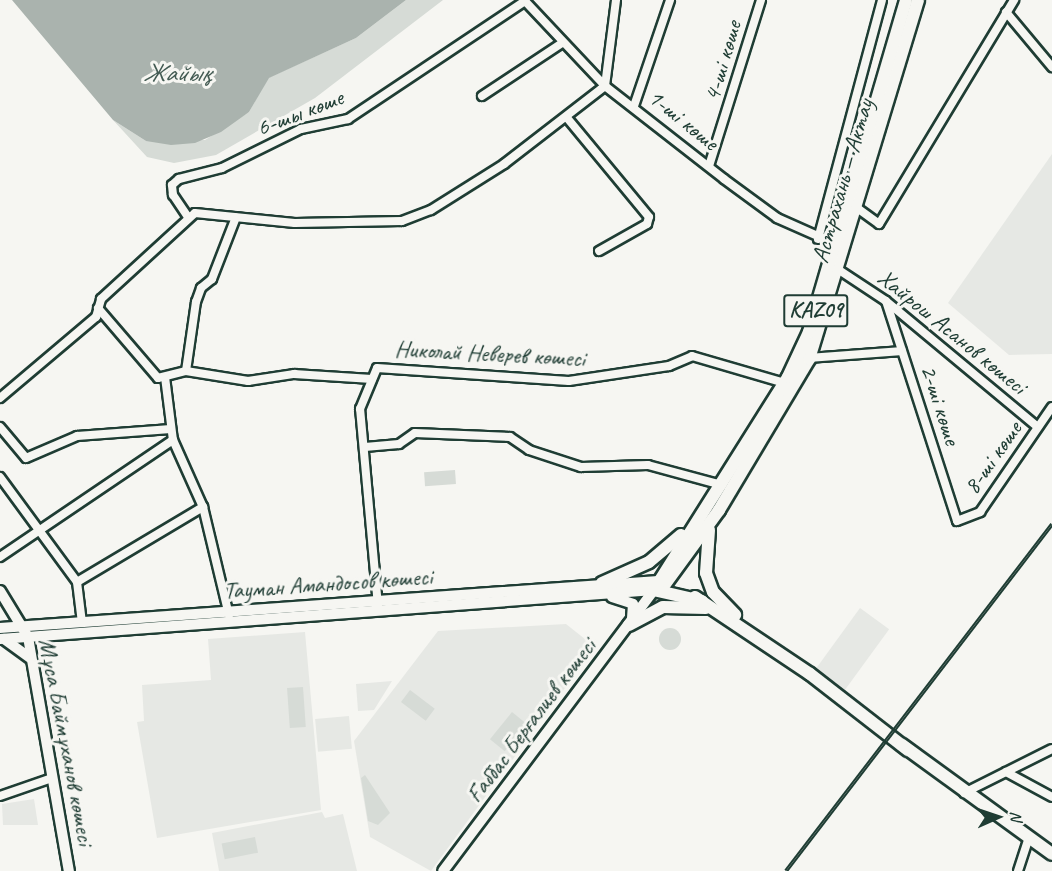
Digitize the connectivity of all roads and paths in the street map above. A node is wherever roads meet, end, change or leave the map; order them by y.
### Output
1 (616, 0) edge
2 (670, 0) edge
3 (761, 0) edge
4 (882, 0) edge
5 (906, 0) edge
6 (918, 0) edge
7 (1014, 0) edge
8 (525, 1) edge
9 (1006, 12) junction
10 (562, 43) junction
11 (1052, 67) edge
12 (605, 86) junction
13 (482, 96) dead end
14 (634, 106) junction
15 (568, 119) junction
16 (709, 166) junction
17 (852, 204) junction
18 (188, 217) junction
19 (237, 217) junction
20 (818, 239) junction
21 (841, 246) junction
22 (599, 251) dead end
23 (839, 270) junction
24 (886, 301) junction
25 (98, 308) junction
26 (902, 351) junction
27 (809, 358) junction
28 (186, 371) junction
29 (165, 377) junction
30 (372, 379) junction
31 (785, 382) junction
32 (0, 398) edge
33 (1052, 407) edge
34 (0, 427) edge
35 (1038, 428) junction
36 (171, 429) junction
37 (173, 440) junction
38 (365, 447) junction
39 (0, 477) edge
40 (722, 485) junction
41 (708, 501) junction
42 (203, 507) junction
43 (719, 510) junction
44 (957, 522) joint
45 (40, 530) junction
46 (0, 557) edge
47 (77, 582) junction
48 (658, 588) junction
49 (603, 589) junction
50 (0, 591) edge
51 (378, 607) junction
52 (716, 609) junction
53 (12, 610) junction
54 (229, 618) junction
55 (82, 623) junction
56 (629, 625) junction
57 (22, 627) junction
58 (51, 630) junction
59 (750, 632) junction
60 (2, 634) edge
61 (28, 637) junction
62 (31, 663) junction
63 (1052, 749) edge
64 (1006, 772) junction
65 (52, 778) junction
66 (964, 793) junction
67 (0, 796) edge
68 (1052, 797) edge
69 (1029, 838) junction
70 (1052, 854) edge
71 (69, 871) edge
72 (443, 871) edge
73 (1018, 871) edge

1 - 12 street
2 - 14 street
3 - 16 street, 4-шi көше
4 - 20 street
5 - 17 highway, Астрахань — Актау / KAZ09
6 - 17 highway, Астрахань — Актау / KAZ09
7 - 9 street
8 - 10 street, 1-ші көше
8 - 18 street, 6-шы көше
9 - 11 street
9 - 17 street
10 - 12 street, 1-ші көше
10 - 13 street
12 - 14 street, 1-ші көше
12 - 15 street
14 - 16 street, 1-ші көше
15 - 19 street
15 - 22 street
16 - 20 street, 1-ші көше
17 - 21 highway, Астрахань — Актау / KAZ09
18 - 19 street
18 - 25 street
19 - 28 street
20 - 21 street, 1-ші көше
21 - 23 highway, Астрахань — Актау / KAZ09
21 - 31 highway, Астрахань — Актау / KAZ09
23 - 24 street, Хайрош Асанов көшесі
23 - 27 highway, Астрахань — Актау / KAZ09
24 - 26 street, 2-ші көше
24 - 35 street, Хайрош Асанов көшесі
25 - 29 street
25 - 32 street
26 - 27 street
26 - 44 street, 2-ші көше
27 - 43 highway, Астрахань — Актау / KAZ09
28 - 29 street, Николай Неверев көшесі
28 - 30 street, Николай Неверев көшесі
29 - 36 street
30 - 31 street, Николай Неверев көшесі
30 - 38 street, Николай Неверев көшесі
31 - 40 highway, Астрахань — Актау / KAZ09
33 - 35 street, 8-шi көше
34 - 36 street
35 - 44 street, 8-шi көше
36 - 37 street
37 - 42 street
37 - 45 street
38 - 40 street
38 - 51 street, Николай Неверев көшесі
39 - 45 street
40 - 41 highway, Астрахань — Актау / KAZ09
41 - 43 highway
41 - 48 highway, Астрахань — Актау / KAZ09
41 - 49 highway
42 - 47 street
42 - 54 street
43 - 48 highway, Астрахань — Актау / KAZ09
43 - 59 highway
45 - 46 street
45 - 47 street
47 - 55 street
48 - 49 main road, Тауман Амандосов көшесі
48 - 52 highway
48 - 56 main road, Ғаббас Берғалиев көшесі
49 - 51 main road, Тауман Амандосов көшесі
49 - 56 main road
50 - 53 main road, Мұса Баймұханов көшесі
51 - 54 main road, Тауман Амандосов көшесі
52 - 56 highway
52 - 59 highway
53 - 57 main road, Мұса Баймұханов көшесі
53 - 58 main road
53 - 60 main road
54 - 55 main road, Тауман Амандосов көшесі
54 - 58 main road, Тауман Амандосов көшесі
55 - 58 main road, Тауман Амандосов көшесі
56 - 72 main road, Ғаббас Берғалиев көшесі
57 - 58 main road, Тауман Амандосов көшесі
57 - 60 main road, Тауман Амандосов көшесі
57 - 61 main road, Мұса Баймұханов көшесі
58 - 61 main road, Тауман Амандосов көшесі
58 - 62 main road
59 - 66 highway
60 - 61 main road, Тауман Амандосов көшесі
60 - 62 main road
61 - 62 main road, Мұса Баймұханов көшесі
62 - 65 main road, Мұса Баймұханов көшесі
63 - 64 street
64 - 66 street
64 - 68 street
65 - 67 street
65 - 71 main road, Мұса Баймұханов көшесі
66 - 69 highway
69 - 70 highway
69 - 73 street

